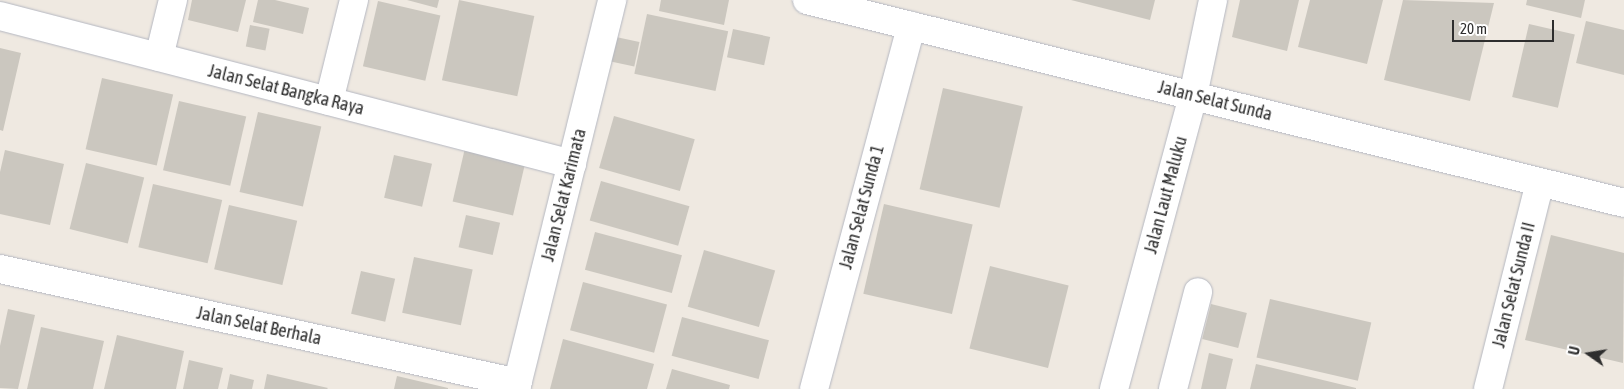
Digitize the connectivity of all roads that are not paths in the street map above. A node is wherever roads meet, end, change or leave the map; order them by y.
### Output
1 (173, 0) edge
2 (354, 0) edge
3 (612, 0) edge
4 (807, 0) edge
5 (1213, 0) edge
6 (0, 16) edge
7 (911, 26) junction
8 (159, 57) junction
9 (1193, 96) junction
10 (328, 101) junction
11 (572, 164) junction
12 (1540, 182) junction
13 (1624, 203) edge
14 (0, 269) edge
15 (1198, 292) dead end
16 (517, 386) edge
17 (814, 389) edge
18 (1114, 389) edge
19 (1173, 389) edge
20 (1488, 389) edge

1 - 8 street
2 - 10 street
3 - 11 street, Jalan Selat Karimata
4 - 7 street, Jalan Selat Sunda
5 - 9 street, Jalan Laut Maluku
6 - 8 street, Jalan Selat Bangka Raya
7 - 9 street, Jalan Selat Sunda
7 - 17 street, Jalan Selat Sunda 1
8 - 10 street, Jalan Selat Bangka Raya
9 - 12 street, Jalan Selat Sunda
9 - 18 street, Jalan Laut Maluku
10 - 11 street, Jalan Selat Bangka Raya
11 - 16 street, Jalan Selat Karimata
12 - 13 street, Jalan Selat Sunda
12 - 20 street, Jalan Selat Sunda II
14 - 16 street, Jalan Selat Berhala
15 - 19 street

